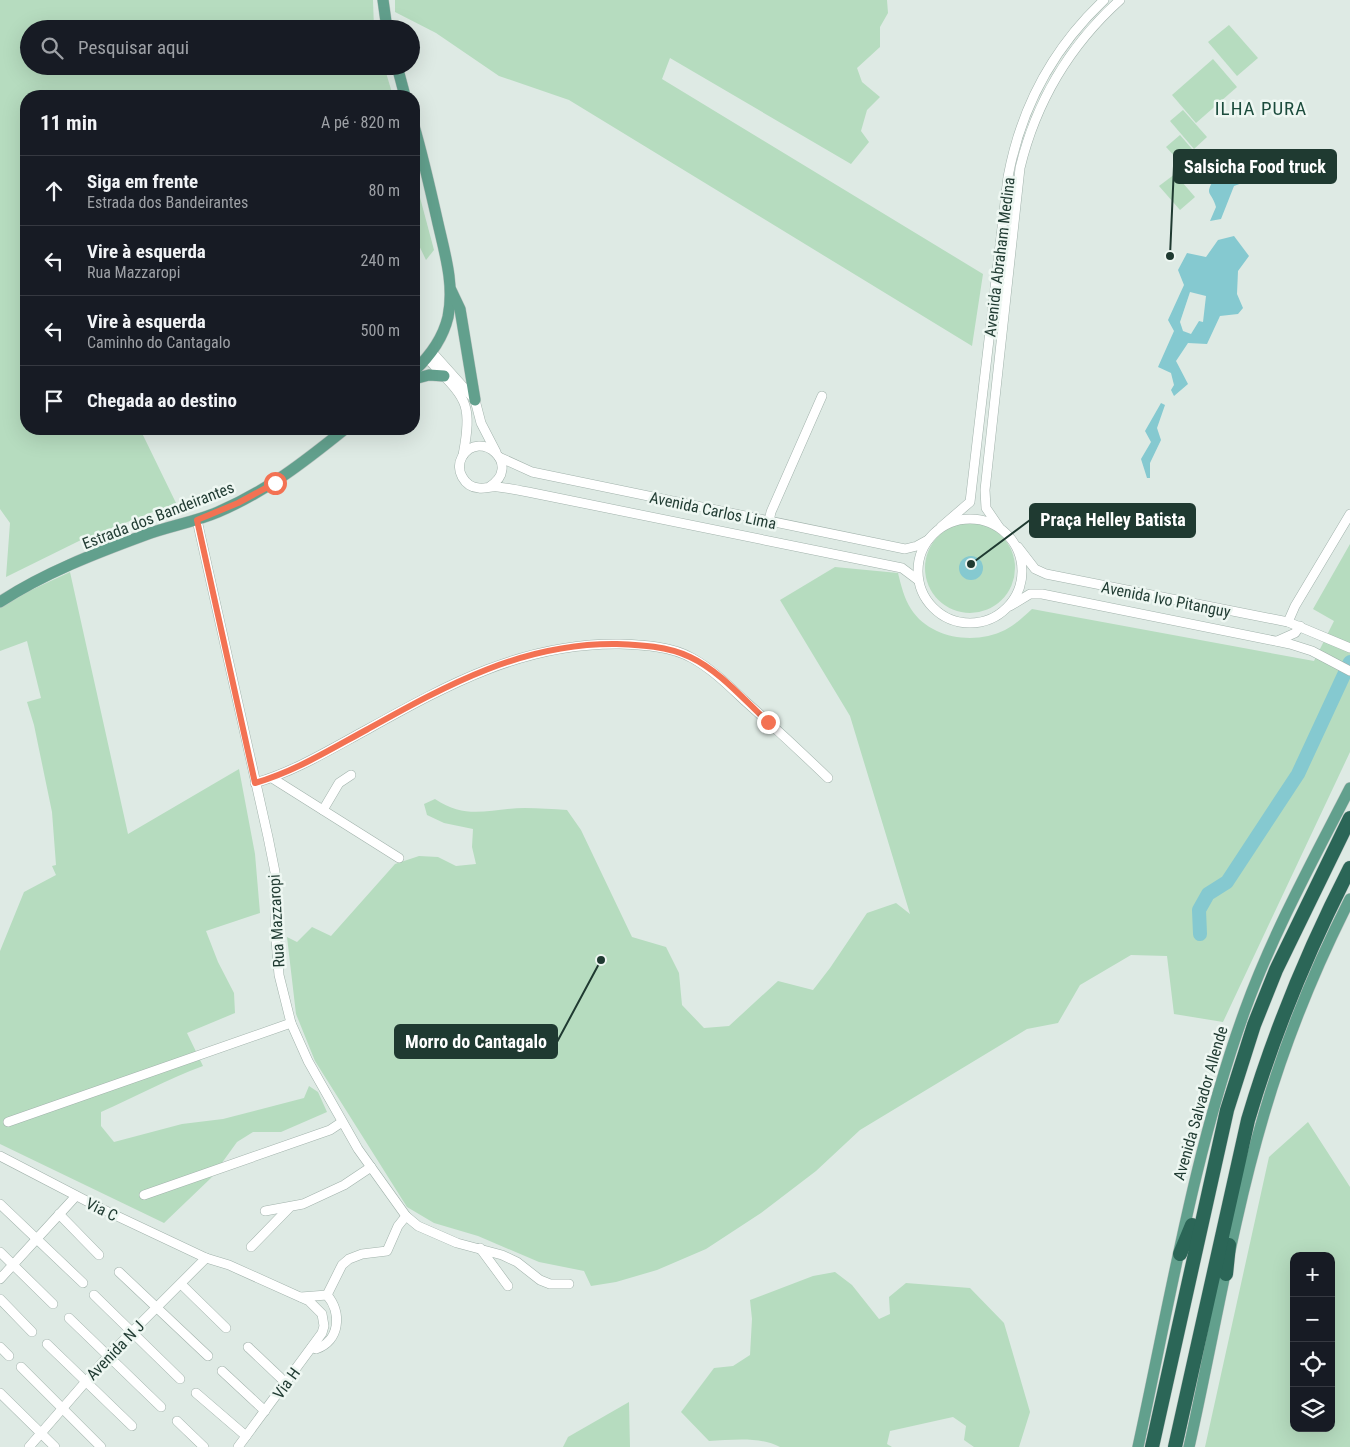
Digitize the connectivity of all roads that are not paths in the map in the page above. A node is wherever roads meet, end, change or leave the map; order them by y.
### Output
1 (383, 0) edge
2 (1104, 0) edge
3 (1120, 0) edge
4 (386, 20) edge
5 (399, 75) edge
6 (403, 90) edge
7 (420, 151) edge
8 (450, 289) junction
9 (430, 355) junction
10 (420, 365) edge
11 (444, 376) junction
12 (420, 377) edge
13 (822, 396) dead end
14 (475, 400) junction
15 (337, 435) edge
16 (498, 454) junction
17 (463, 456) junction
18 (489, 487) junction
19 (1350, 514) edge
20 (197, 520) junction
21 (769, 522) junction
22 (941, 527) junction
23 (999, 527) junction
24 (928, 540) junction
25 (1018, 548) junction
26 (918, 580) junction
27 (0, 602) edge
28 (1010, 606) junction
29 (1288, 622) junction
30 (1300, 626) junction
31 (1277, 641) junction
32 (1350, 648) edge
33 (1350, 671) edge
34 (351, 775) dead end
35 (272, 778) junction
36 (828, 778) dead end
37 (255, 783) junction
38 (1350, 788) edge
39 (323, 810) junction
40 (1350, 818) edge
41 (399, 858) dead end
42 (1350, 868) edge
43 (1350, 899) edge
44 (291, 1023) junction
45 (1248, 1120) junction
46 (8, 1122) dead end
47 (342, 1122) junction
48 (1217, 1146) junction
49 (0, 1156) edge
50 (372, 1167) junction
51 (144, 1195) dead end
52 (76, 1196) junction
53 (0, 1204) edge
54 (289, 1208) junction
55 (265, 1211) dead end
56 (59, 1214) junction
57 (406, 1216) junction
58 (36, 1240) junction
59 (251, 1246) dead end
60 (480, 1247) junction
61 (0, 1252) edge
62 (1180, 1254) junction
63 (99, 1255) dead end
64 (206, 1258) junction
65 (13, 1264) junction
66 (119, 1272) dead end
67 (1226, 1274) junction
68 (0, 1279) edge
69 (83, 1283) dead end
70 (181, 1284) junction
71 (569, 1284) dead end
72 (508, 1286) dead end
73 (94, 1295) dead end
74 (327, 1295) junction
75 (301, 1297) junction
76 (0, 1299) edge
77 (53, 1304) dead end
78 (158, 1308) junction
79 (69, 1318) dead end
80 (226, 1328) dead end
81 (132, 1331) junction
82 (32, 1332) dead end
83 (47, 1344) dead end
84 (0, 1347) edge
85 (248, 1347) dead end
86 (312, 1347) junction
87 (9, 1356) dead end
88 (108, 1356) junction
89 (208, 1356) dead end
90 (21, 1367) dead end
91 (222, 1371) dead end
92 (180, 1379) dead end
93 (85, 1382) junction
94 (286, 1383) junction
95 (0, 1393) edge
96 (196, 1393) dead end
97 (62, 1407) junction
98 (161, 1408) dead end
99 (265, 1411) junction
100 (177, 1421) dead end
101 (132, 1426) dead end
102 (40, 1432) junction
103 (246, 1436) junction
104 (29, 1447) edge
105 (55, 1447) edge
106 (101, 1447) edge
107 (204, 1447) edge
108 (238, 1447) edge
109 (1138, 1447) edge
110 (1152, 1447) edge
111 (1175, 1447) edge
112 (1190, 1447) edge

1 - 4 main road
2 - 22 street, Avenida Abraham Medina
3 - 23 street, Avenida Abraham Medina
5 - 6 main road
7 - 8 main road
8 - 9 main road
8 - 14 main road
9 - 10 main road
9 - 11 street, Avenida Carlos Lima
9 - 14 street
11 - 12 main road
11 - 17 street, Avenida Carlos Lima
13 - 21 street
14 - 16 street
15 - 20 main road, Estrada dos Bandeirantes
16 - 17 street, Avenida Carlos Lima
16 - 18 street
16 - 21 street, Avenida Carlos Lima
17 - 18 street, Avenida Carlos Lima
18 - 26 street, Avenida Carlos Lima
19 - 29 street
20 - 27 main road, Estrada dos Bandeirantes
20 - 37 street, Rua Mazzaropi
21 - 24 street, Avenida Carlos Lima
22 - 23 street
22 - 24 street
23 - 25 street
24 - 26 street
25 - 28 street
25 - 29 street, Avenida Ivo Pitanguy
26 - 28 street
28 - 31 street, Avenida Ivo Pitanguy
29 - 30 street, Avenida Ivo Pitanguy
30 - 31 street
30 - 32 street, Avenida Ivo Pitanguy
31 - 33 street, Avenida Ivo Pitanguy
34 - 39 street
35 - 36 street
35 - 37 street
35 - 39 street
37 - 44 street, Rua Mazzaropi
38 - 62 main road, Avenida Salvador Allende
39 - 41 street
40 - 48 highway, Avenida Salvador Allende
42 - 45 highway
43 - 67 main road
44 - 46 street
44 - 47 street, Rua Mazzaropi
45 - 67 highway
45 - 111 highway
47 - 50 street, Rua Mazzaropi
47 - 51 street
48 - 62 highway
48 - 110 highway, Avenida Salvador Allende
49 - 52 street, Via C
50 - 54 street
50 - 57 street, Rua Mazzaropi
52 - 56 street
52 - 64 street, Via C
53 - 58 street
54 - 55 street
54 - 59 street
56 - 58 street
56 - 63 street
57 - 60 street, Rua Mazzaropi
57 - 74 street
58 - 65 street
58 - 69 street
60 - 71 street, Rua Mazzaropi
60 - 72 street
61 - 65 street
62 - 109 main road, Avenida Salvador Allende
64 - 70 street, Avenida N J
64 - 75 street, Via C
65 - 68 street
65 - 77 street
66 - 78 street
67 - 112 main road
70 - 78 street, Avenida N J
70 - 80 street
73 - 81 street
74 - 75 street
74 - 86 street
75 - 86 street, Via H
76 - 82 street
78 - 81 street, Avenida N J
78 - 89 street
79 - 88 street
81 - 88 street, Avenida N J
81 - 92 street
83 - 93 street
84 - 87 street
85 - 94 street
86 - 94 street, Via H
88 - 93 street, Avenida N J
88 - 98 street
90 - 97 street
91 - 99 street
93 - 97 street, Avenida N J
93 - 101 street
94 - 99 street, Via H
95 - 102 street
96 - 103 street
97 - 102 street, Avenida N J
97 - 106 street
99 - 103 street, Via H
100 - 107 street
102 - 104 street, Avenida N J
102 - 105 street
103 - 108 street, Via H

